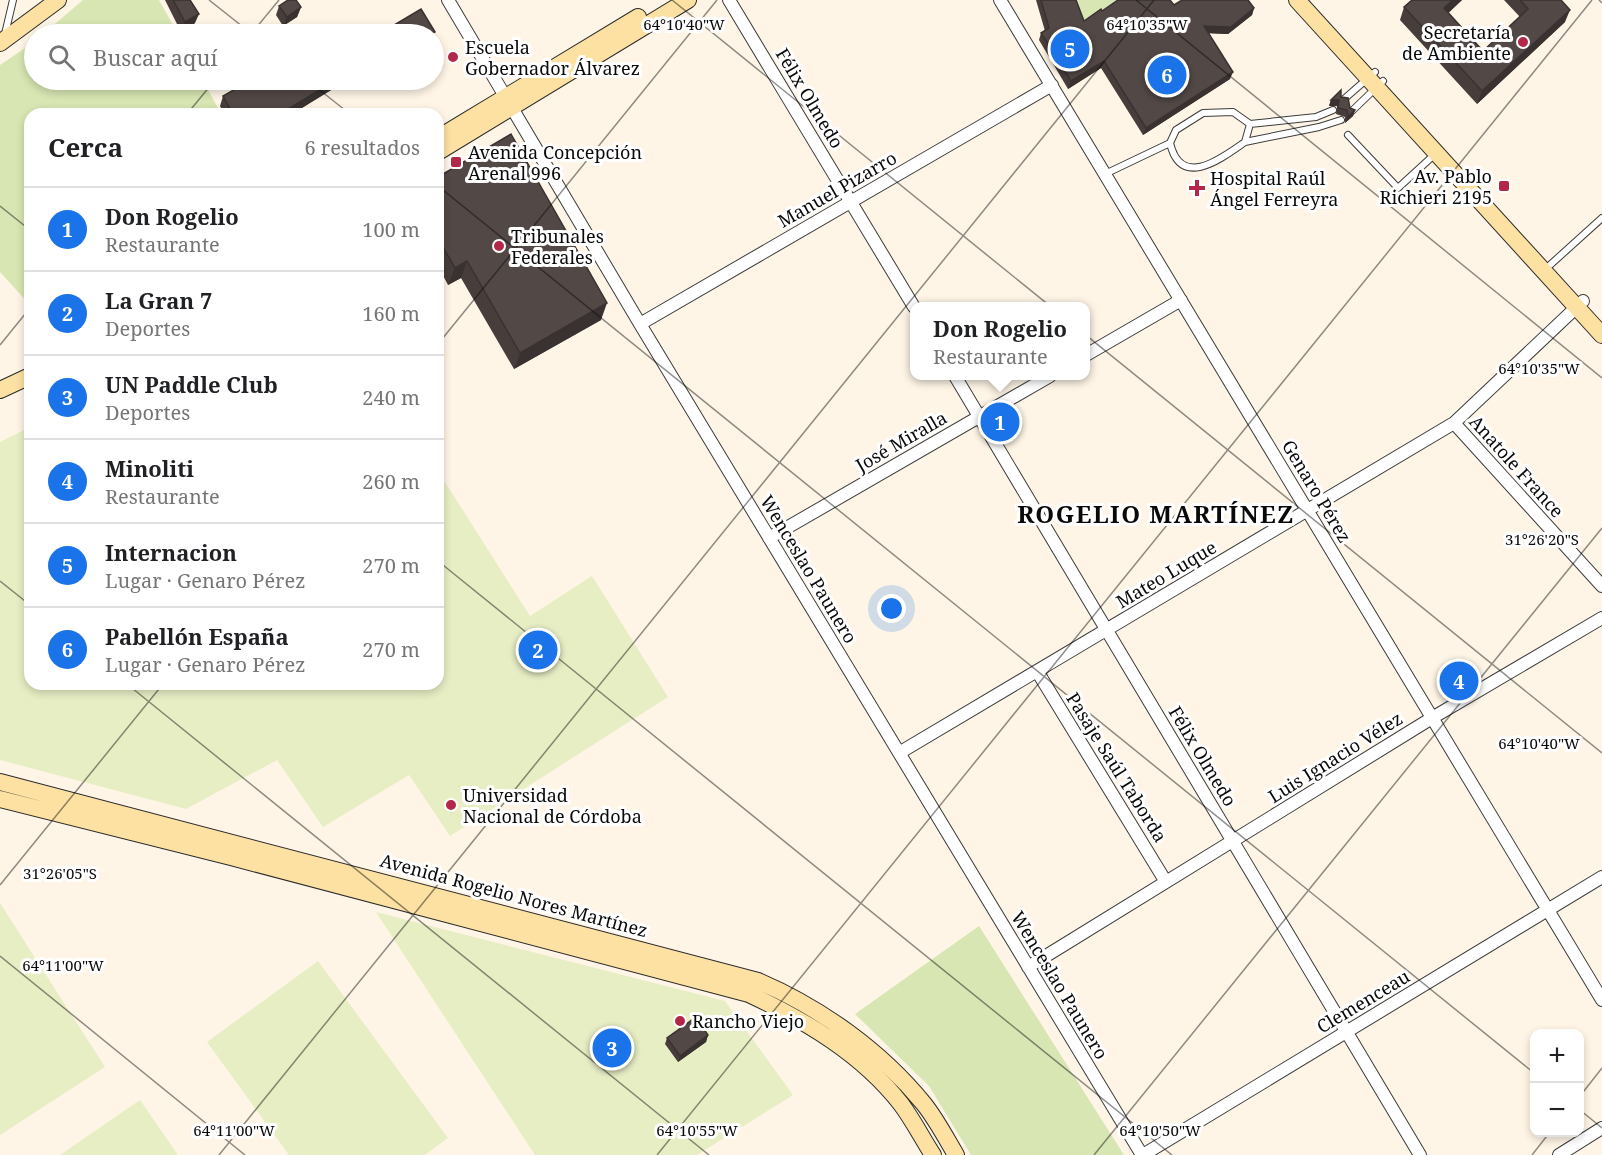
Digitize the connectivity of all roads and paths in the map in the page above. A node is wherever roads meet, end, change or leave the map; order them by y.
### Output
1 (13, 0) edge
2 (58, 0) edge
3 (448, 0) edge
4 (667, 0) edge
5 (688, 0) edge
6 (729, 0) edge
7 (1000, 0) edge
8 (1297, 0) edge
9 (1309, 0) edge
10 (26, 24) edge
11 (24, 26) edge
12 (1, 43) edge
13 (1376, 79) junction
14 (1052, 86) junction
15 (1343, 100) edge
16 (509, 102) junction
17 (1333, 110) edge
18 (1352, 111) edge
19 (1341, 120) dead end
20 (1250, 124) junction
21 (444, 135) edge
22 (1348, 135) dead end
23 (1245, 142) junction
24 (1170, 143) junction
25 (444, 148) edge
26 (1437, 153) junction
27 (1106, 174) junction
28 (852, 201) junction
29 (1602, 218) edge
30 (1550, 265) junction
31 (1181, 300) junction
32 (912, 302) edge
33 (1579, 304) junction
34 (1602, 322) edge
35 (640, 324) junction
36 (1602, 335) edge
37 (1090, 353) edge
38 (24, 368) edge
39 (0, 378) edge
40 (24, 379) edge
41 (958, 380) edge
42 (1041, 380) edge
43 (0, 390) edge
44 (979, 416) junction
45 (1454, 423) junction
46 (1308, 511) junction
47 (769, 538) junction
48 (1602, 586) edge
49 (1602, 618) edge
50 (1107, 630) junction
51 (1036, 671) junction
52 (1432, 718) junction
53 (898, 753) junction
54 (0, 782) edge
55 (0, 799) edge
56 (1233, 841) junction
57 (1602, 877) edge
58 (1166, 882) junction
59 (1548, 910) junction
60 (1028, 967) junction
61 (1602, 1000) edge
62 (1346, 1032) junction
63 (1602, 1128) edge
64 (933, 1155) edge
65 (956, 1155) edge
66 (1142, 1155) edge
67 (1420, 1155) edge
68 (1559, 1155) edge

1 - 12 lane
2 - 10 main road
3 - 16 street, Wenceslao Paunero
4 - 16 main road
5 - 16 main road
6 - 28 street, Félix Olmedo
7 - 14 street, Genaro Pérez
8 - 13 main road
9 - 13 main road
11 - 12 main road
13 - 15 lane
13 - 18 lane
13 - 26 main road
13 - 30 main road
14 - 27 street, Genaro Pérez
14 - 28 street, Manuel Pizarro
16 - 21 main road
16 - 25 main road
16 - 35 street, Wenceslao Paunero
17 - 20 lane
19 - 23 lane
20 - 23 lane
20 - 24 lane
22 - 26 lane
23 - 24 lane
24 - 27 lane
26 - 33 main road
27 - 31 street, Genaro Pérez
28 - 32 street, Félix Olmedo
28 - 35 street, Manuel Pizarro
29 - 30 lane
30 - 33 main road
31 - 37 street
31 - 46 street, Genaro Pérez
33 - 34 main road
33 - 36 main road
33 - 45 street, Mateo Luque
35 - 47 street, Wenceslao Paunero
38 - 39 main road
40 - 43 main road
41 - 44 street, Félix Olmedo
42 - 44 street, José Miralla
44 - 47 street, José Miralla
44 - 50 street, Félix Olmedo
45 - 46 street, Mateo Luque
45 - 48 street, Anatole France
46 - 50 street, Mateo Luque
46 - 52 street, Genaro Pérez
47 - 53 street, Wenceslao Paunero
49 - 52 street, Luis Ignacio Vélez
50 - 51 street, Mateo Luque
50 - 56 street, Félix Olmedo
51 - 53 street, Mateo Luque
51 - 58 street, Pasaje Saúl Taborda
52 - 56 street, Luis Ignacio Vélez
52 - 59 street, Genaro Pérez
53 - 60 street, Wenceslao Paunero
54 - 65 main road, Avenida Rogelio Nores Martínez
55 - 64 main road, Avenida Rogelio Nores Martínez
56 - 58 street, Luis Ignacio Vélez
56 - 62 street, Félix Olmedo
57 - 59 street, Clemenceau
58 - 60 street, Luis Ignacio Vélez
59 - 61 street, Genaro Pérez
59 - 62 street, Clemenceau
60 - 66 street, Wenceslao Paunero
62 - 66 street, Clemenceau
62 - 67 street, Félix Olmedo
63 - 68 street

